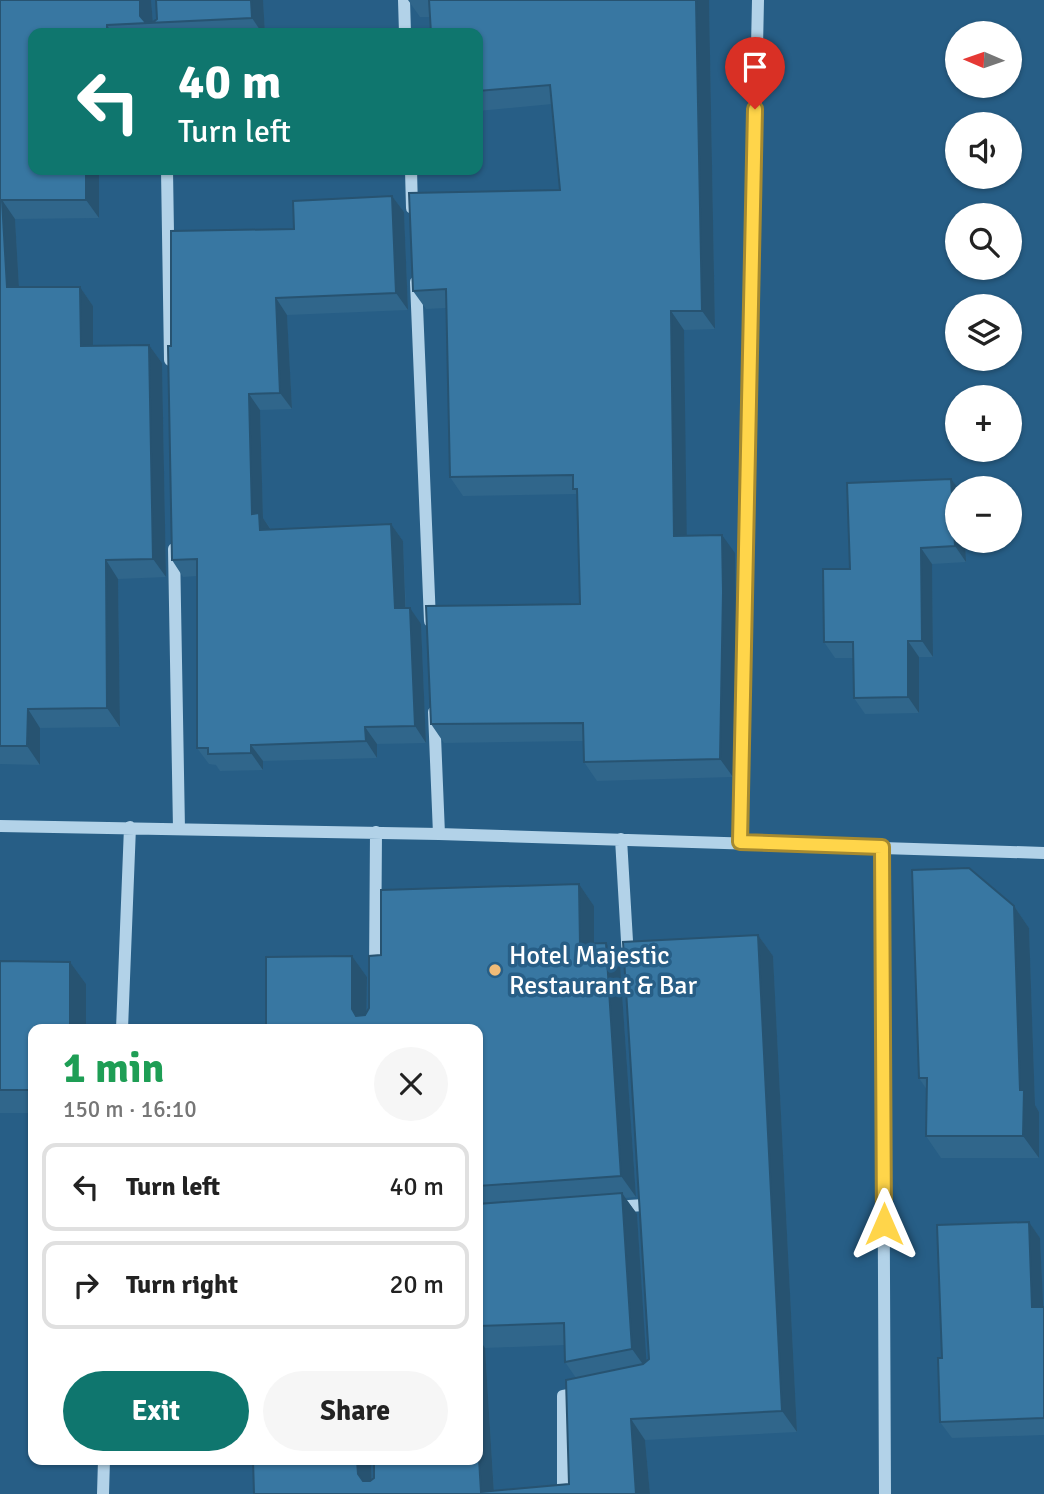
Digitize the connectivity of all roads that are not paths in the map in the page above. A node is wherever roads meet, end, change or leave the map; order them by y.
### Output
1 (404, 0) edge
2 (758, 0) edge
3 (405, 28) edge
4 (167, 175) edge
5 (411, 175) edge
6 (413, 225) edge
7 (415, 267) edge
8 (171, 376) edge
9 (174, 541) edge
10 (431, 640) edge
11 (433, 695) edge
12 (0, 826) edge
13 (130, 827) junction
14 (179, 829) junction
15 (376, 832) junction
16 (439, 834) junction
17 (621, 839) junction
18 (740, 842) junction
19 (882, 847) junction
20 (1044, 853) edge
21 (629, 975) edge
22 (375, 990) edge
23 (121, 1024) edge
24 (644, 1205) edge
25 (603, 1208) edge
26 (590, 1391) edge
27 (104, 1465) edge
28 (103, 1494) edge
29 (563, 1494) edge
30 (885, 1494) edge

1 - 3 street
2 - 18 street
4 - 8 street
5 - 6 street
7 - 10 street
9 - 14 street
11 - 16 street
12 - 13 street
13 - 14 street
13 - 23 street
14 - 15 street
15 - 16 street
15 - 22 street
16 - 17 street
17 - 18 street
17 - 21 street
18 - 19 street
19 - 20 street
19 - 30 street
24 - 25 street
26 - 29 street
27 - 28 street

